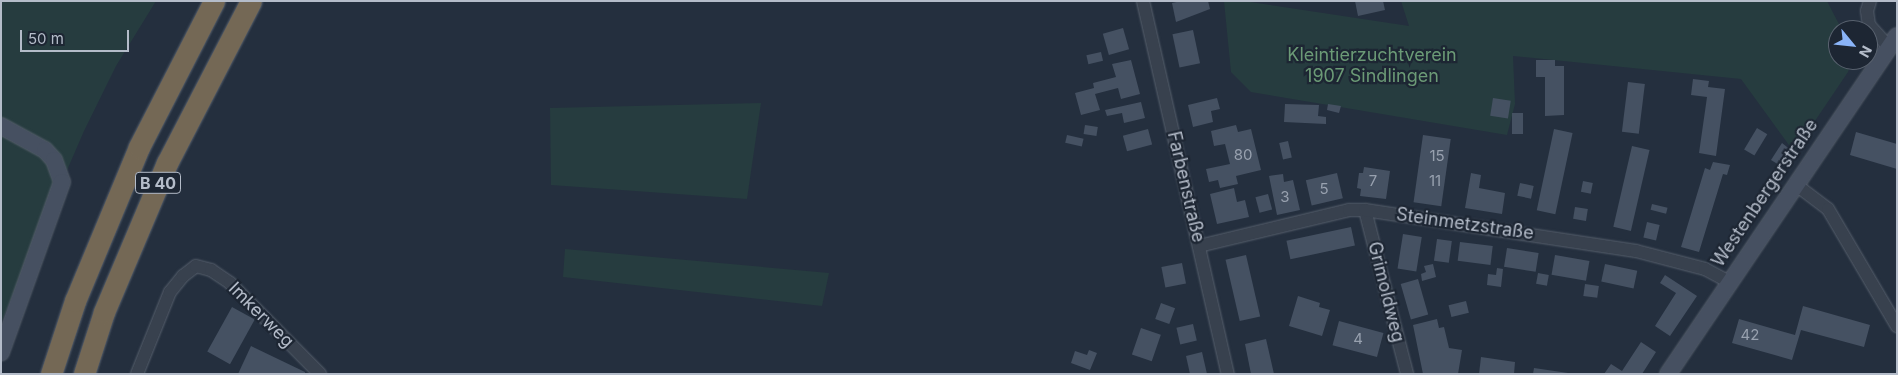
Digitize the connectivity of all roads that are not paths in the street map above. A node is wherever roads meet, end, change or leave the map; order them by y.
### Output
1 (214, 1) edge
2 (252, 1) edge
3 (1143, 1) edge
4 (1870, 1) edge
5 (1893, 42) edge
6 (1, 126) edge
7 (1795, 184) junction
8 (1366, 210) junction
9 (1199, 246) junction
10 (1729, 282) junction
11 (1897, 326) edge
12 (1, 352) edge
13 (52, 374) edge
14 (84, 374) edge
15 (137, 374) edge
16 (320, 374) edge
17 (1228, 374) edge
18 (1407, 374) edge
19 (1668, 374) edge

1 - 13 highway, B 40
2 - 14 highway, B 40
3 - 9 street, Farbenstraße
4 - 5 street
5 - 7 street, Westenbergerstraße
6 - 12 street
7 - 10 street, Westenbergerstraße
7 - 11 street
8 - 9 street, Steinmetzstraße
8 - 10 street, Steinmetzstraße
8 - 18 street, Grimoldweg
9 - 17 street, Farbenstraße
10 - 19 street, Westenbergerstraße
15 - 16 street, Imkerweg

